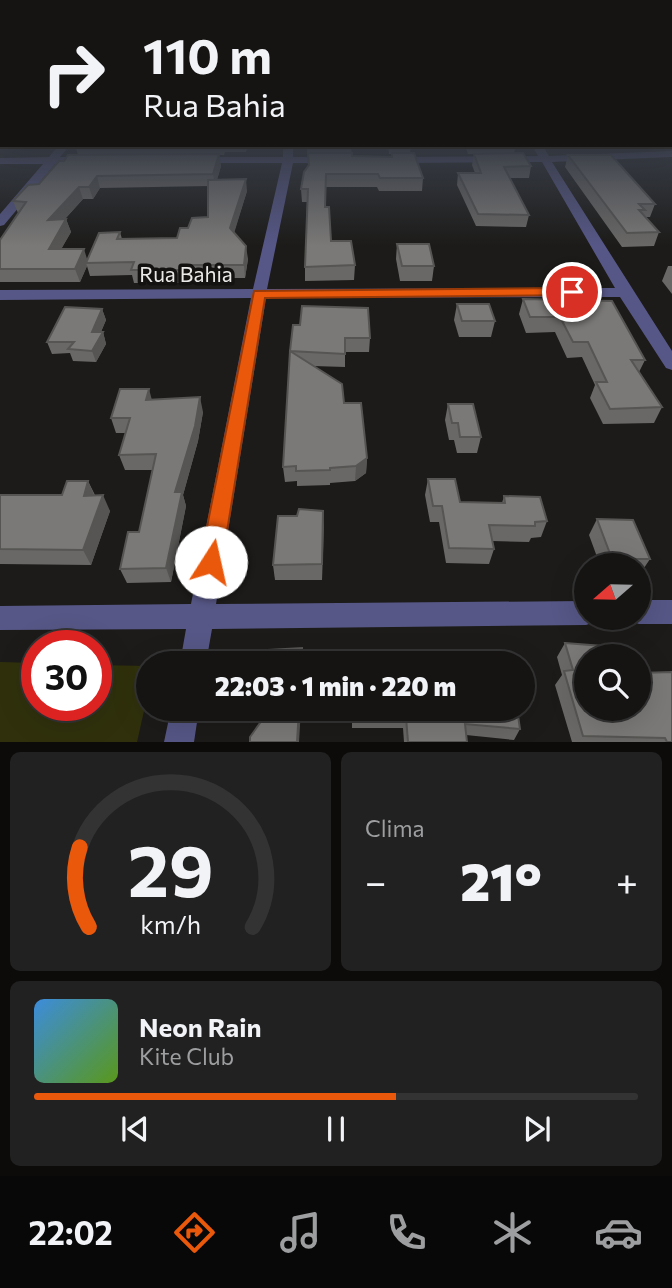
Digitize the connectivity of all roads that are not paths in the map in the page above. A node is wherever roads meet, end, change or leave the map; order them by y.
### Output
1 (38, 177) edge
2 (283, 177) edge
3 (557, 177) edge
4 (0, 222) edge
5 (625, 292) junction
6 (259, 294) junction
7 (0, 295) edge
8 (666, 345) edge
9 (672, 364) edge
10 (651, 612) edge
11 (672, 612) edge
12 (574, 613) edge
13 (201, 616) junction
14 (0, 618) edge
15 (195, 651) edge
16 (183, 721) edge
17 (179, 742) edge

1 - 4 street
2 - 6 street
3 - 5 street
5 - 6 street, Rua Bahia
5 - 8 street
6 - 7 street, Rua Bahia
6 - 13 street
8 - 9 street
10 - 11 street
12 - 13 street
13 - 14 street
13 - 15 street
16 - 17 street

